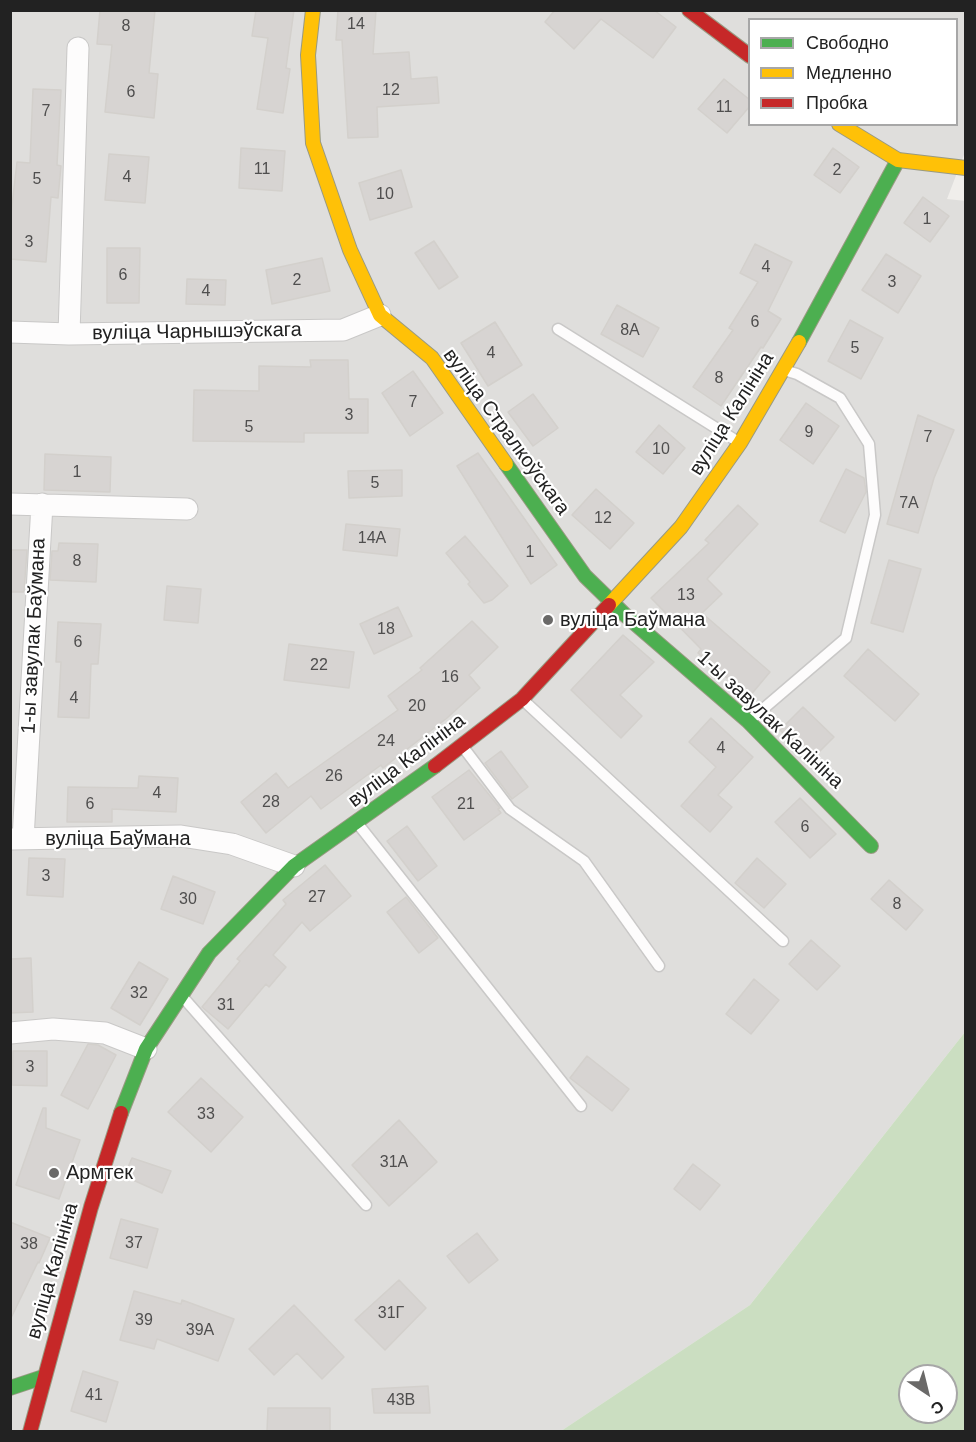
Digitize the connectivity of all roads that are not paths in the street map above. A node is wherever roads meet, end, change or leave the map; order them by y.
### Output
1 (313, 10) edge
2 (689, 10) edge
3 (78, 48) dead end
4 (748, 54) edge
5 (842, 126) edge
6 (898, 160) junction
7 (966, 168) edge
8 (380, 315) junction
9 (558, 328) dead end
10 (10, 332) edge
11 (69, 334) junction
12 (783, 370) junction
13 (740, 443) junction
14 (10, 504) edge
15 (42, 504) junction
16 (187, 509) dead end
17 (611, 602) junction
18 (522, 699) junction
19 (748, 721) junction
20 (461, 744) junction
21 (357, 823) junction
22 (17, 839) edge
23 (871, 846) dead end
24 (294, 866) junction
25 (783, 941) dead end
26 (658, 966) dead end
27 (181, 995) junction
28 (10, 1033) edge
29 (146, 1050) junction
30 (581, 1106) dead end
31 (366, 1205) dead end
32 (43, 1377) junction
33 (10, 1388) edge
34 (30, 1431) edge

1 - 8 main road, вуліца Стралкоўскага
2 - 4 main road
3 - 11 street
5 - 6 main road
6 - 7 main road
6 - 12 main road, вуліца Калініна
8 - 11 street, вуліца Чарнышэўскага
8 - 17 main road, вуліца Стралкоўскага
9 - 13 lane
10 - 11 street, вуліца Чарнышэўскага
12 - 13 main road, вуліца Калініна
12 - 19 lane
13 - 17 main road, вуліца Калініна
14 - 15 street
15 - 16 street
15 - 22 street, 1-ы завулак Баўмана
17 - 18 main road, вуліца Калініна
17 - 19 main road, 1-ы завулак Калініна
18 - 20 main road, вуліца Калініна
18 - 25 lane
19 - 23 main road, 1-ы завулак Калініна
20 - 21 main road, вуліца Калініна
20 - 26 lane
21 - 24 main road, вуліца Калініна
21 - 30 lane
22 - 24 street, вуліца Баўмана
24 - 27 main road, вуліца Калініна
27 - 29 main road, вуліца Калініна
27 - 31 lane
28 - 29 street
29 - 32 main road, вуліца Калініна
32 - 33 main road
32 - 34 main road, вуліца Калініна

